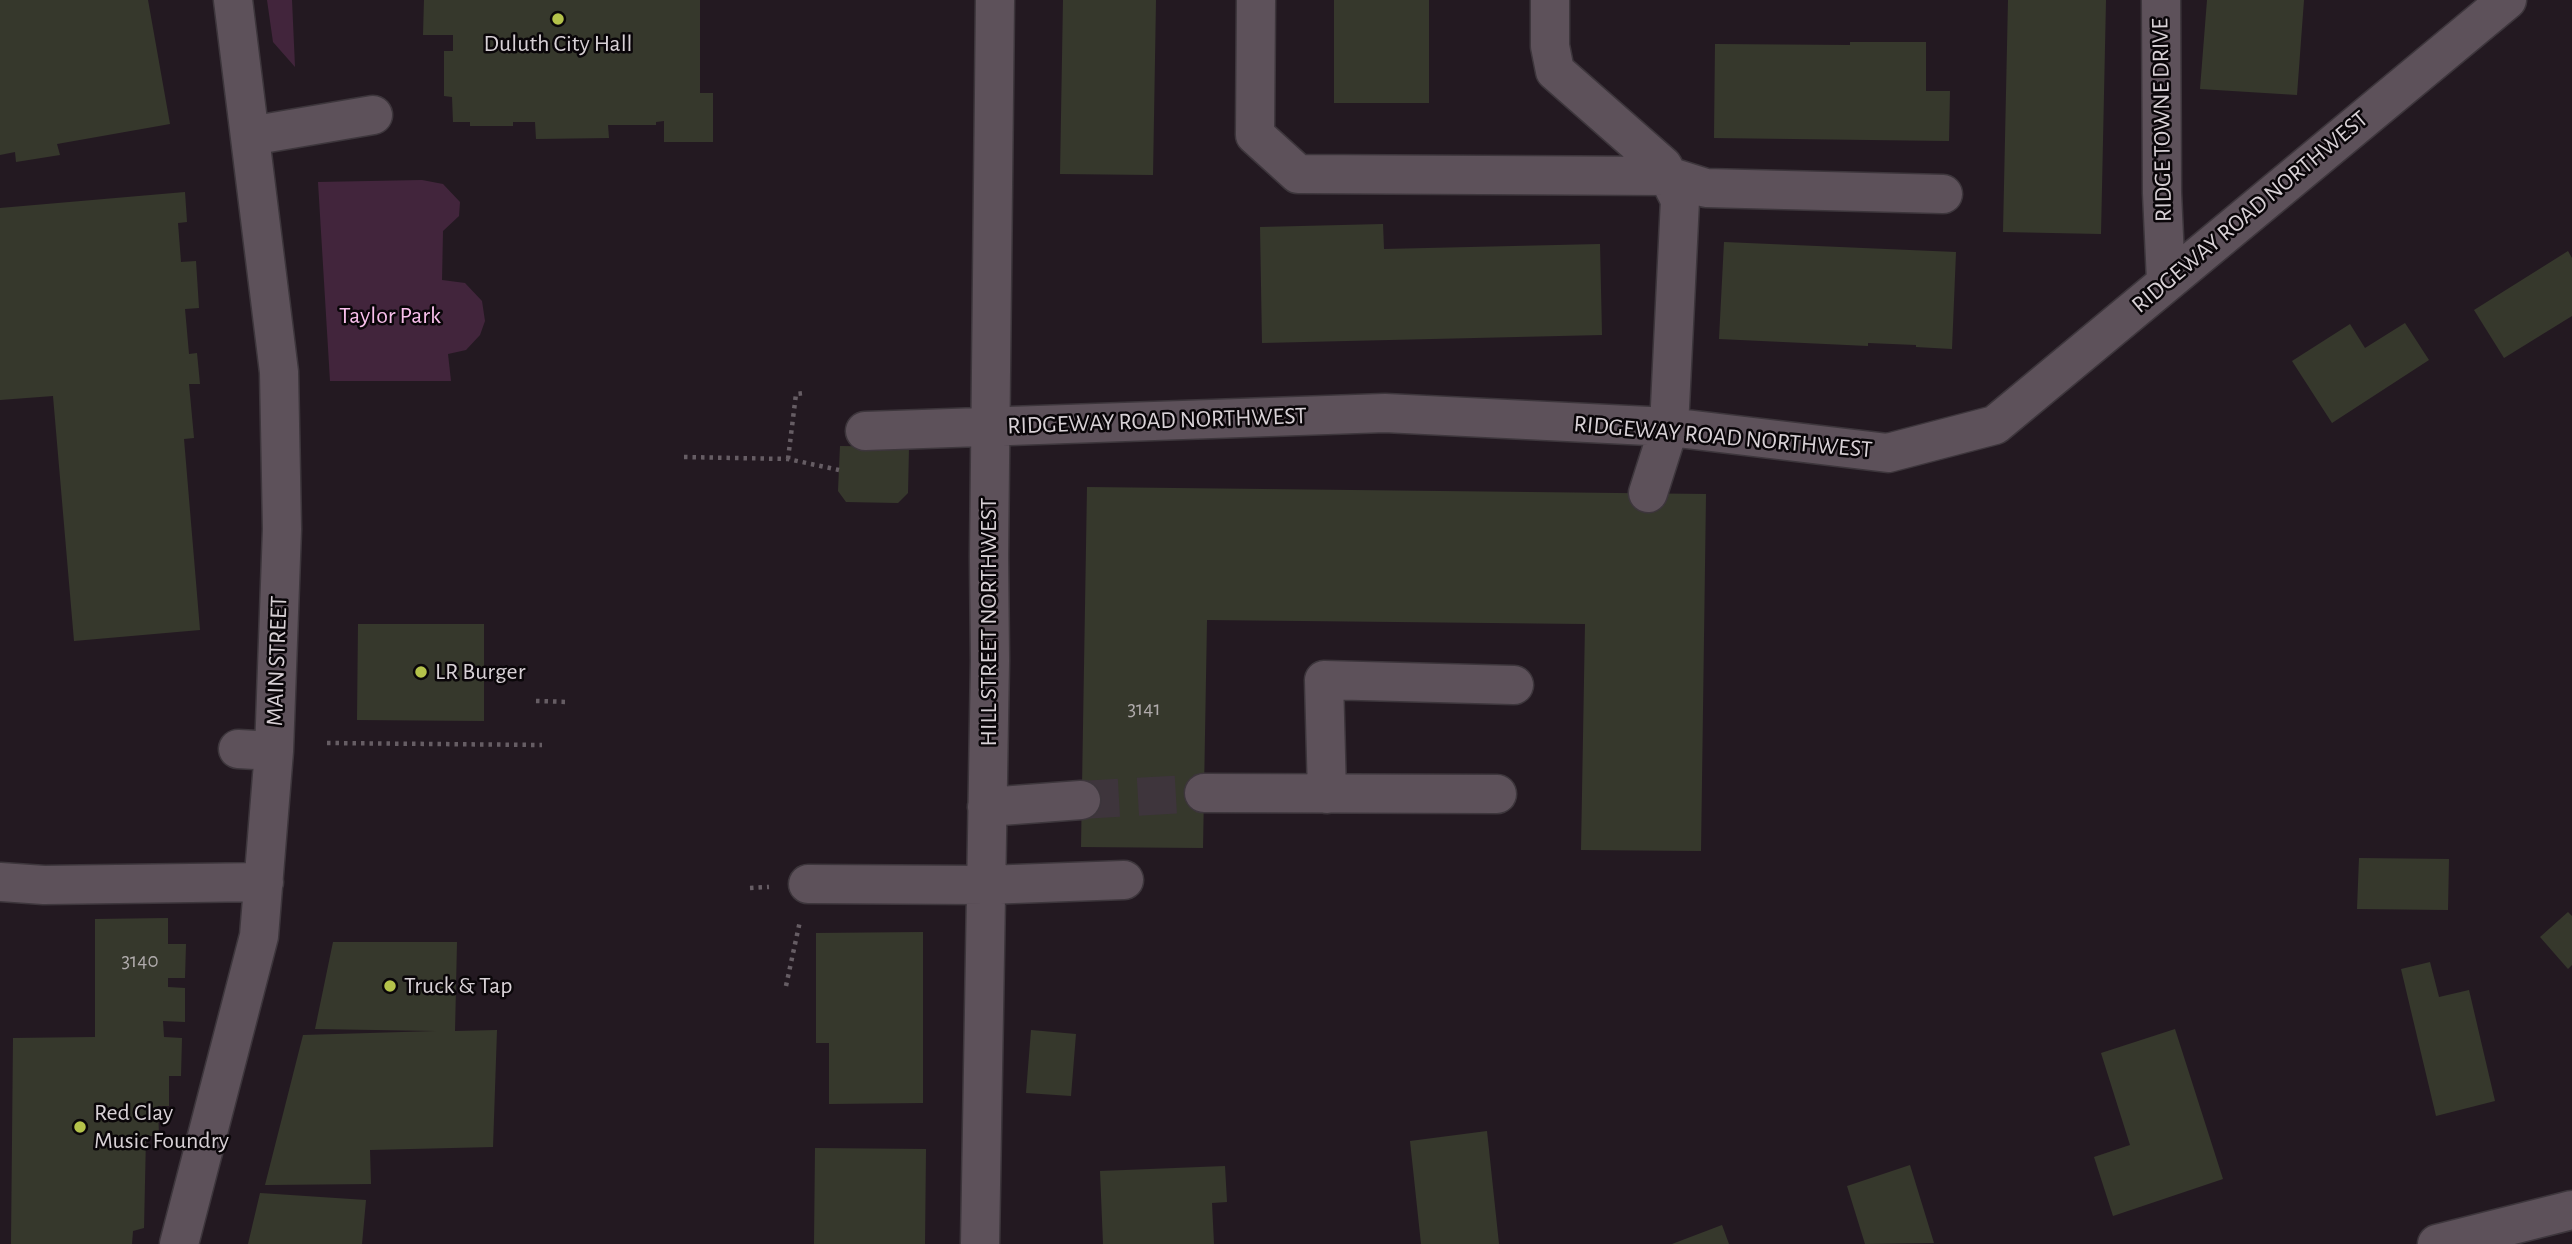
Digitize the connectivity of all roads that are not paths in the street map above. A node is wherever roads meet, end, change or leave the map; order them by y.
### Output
1 (233, 0) edge
2 (995, 0) edge
3 (1256, 0) edge
4 (1550, 0) edge
5 (2161, 0) edge
6 (2507, 0) edge
7 (373, 115) dead end
8 (250, 136) junction
9 (1668, 176) junction
10 (1943, 194) dead end
11 (2166, 281) junction
12 (992, 427) junction
13 (1669, 427) junction
14 (865, 431) dead end
15 (1648, 493) dead end
16 (1514, 685) dead end
17 (1204, 793) tunnel mouth
18 (1327, 794) junction
19 (1497, 794) dead end
20 (1081, 800) tunnel mouth
21 (988, 807) junction
22 (1124, 880) dead end
23 (0, 882) edge
24 (264, 882) junction
25 (808, 884) dead end
26 (986, 886) junction
27 (2572, 1210) edge
28 (179, 1244) edge
29 (980, 1244) edge
30 (2437, 1244) edge

1 - 8 street, MAIN STREET
2 - 12 street, HILL STREET NORTHWEST
3 - 9 street
4 - 9 street
5 - 11 street, RIDGE TOWNE DRIVE
6 - 11 street, RIDGEWAY ROAD NORTHWEST
7 - 8 street
8 - 24 street, MAIN STREET
9 - 10 street
9 - 13 street
11 - 13 street, RIDGEWAY ROAD NORTHWEST
12 - 13 street, RIDGEWAY ROAD NORTHWEST
12 - 14 street, RIDGEWAY ROAD NORTHWEST
12 - 21 street, HILL STREET NORTHWEST
13 - 15 street
16 - 18 street
17 - 18 street
18 - 19 street
20 - 21 street
21 - 26 street, HILL STREET NORTHWEST
22 - 26 street
23 - 24 street
24 - 28 street, MAIN STREET
25 - 26 street
26 - 29 street, HILL STREET NORTHWEST
27 - 30 street

